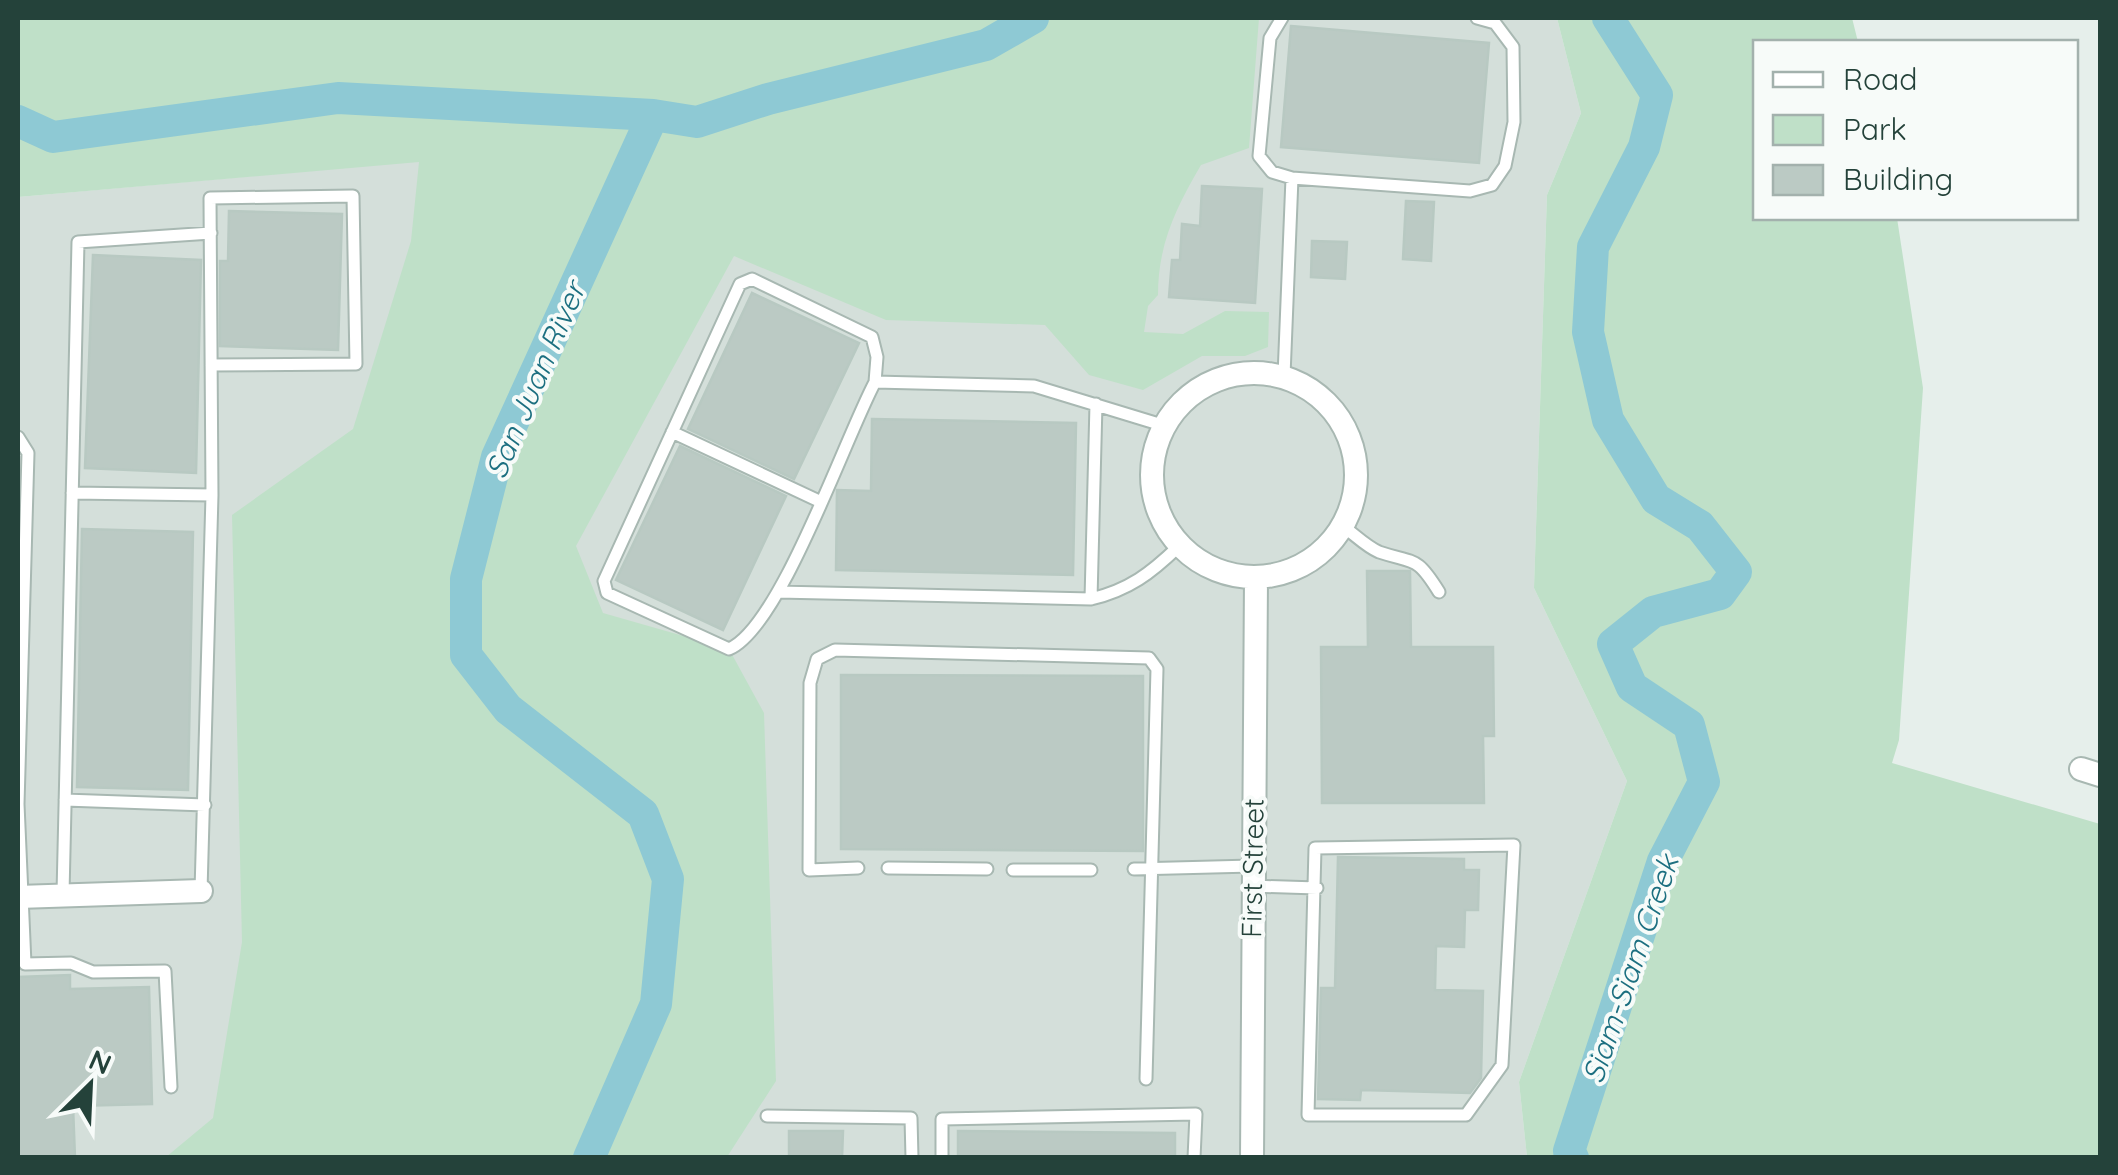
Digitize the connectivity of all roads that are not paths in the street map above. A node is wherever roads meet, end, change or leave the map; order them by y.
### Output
1 (1282, 18) edge
2 (1477, 18) edge
3 (1292, 178) junction
4 (211, 234) junction
5 (212, 365) junction
6 (1284, 376) junction
7 (874, 382) junction
8 (1096, 404) junction
9 (1162, 425) junction
10 (672, 432) junction
11 (18, 437) edge
12 (72, 493) junction
13 (212, 496) junction
14 (819, 501) junction
15 (1344, 527) junction
16 (1178, 547) junction
17 (1256, 579) junction
18 (778, 592) junction
19 (1439, 592) dead end
20 (1092, 599) junction
21 (65, 800) junction
22 (18, 804) edge
23 (205, 806) junction
24 (858, 868) dead end
25 (888, 868) dead end
26 (986, 869) dead end
27 (1134, 869) dead end
28 (1153, 869) junction
29 (1013, 870) dead end
30 (1091, 870) dead end
31 (1252, 876) junction
32 (1317, 888) junction
33 (201, 890) joint
34 (64, 894) junction
35 (19, 897) edge
36 (1146, 1079) dead end
37 (171, 1087) dead end
38 (767, 1116) dead end
39 (912, 1158) edge
40 (942, 1158) edge
41 (1194, 1158) edge
42 (1252, 1158) edge

1 - 3 lane
2 - 3 lane
3 - 6 lane
4 - 5 lane
4 - 5 lane
4 - 12 lane
5 - 13 lane
6 - 9 street
6 - 15 street
7 - 8 lane
7 - 10 lane
7 - 14 lane
8 - 9 lane
8 - 20 lane
9 - 16 street
10 - 14 lane
10 - 18 lane
11 - 22 lane
12 - 13 lane
12 - 21 lane
13 - 23 lane
14 - 18 lane
15 - 17 street
15 - 19 lane
16 - 17 street
16 - 20 lane
17 - 31 street, First Street
18 - 20 lane
21 - 23 lane
21 - 34 lane
22 - 35 lane
23 - 33 lane
24 - 28 lane
25 - 26 lane
27 - 28 lane
28 - 31 lane
28 - 36 lane
29 - 30 lane
31 - 32 lane
31 - 42 street, First Street
32 - 32 lane
33 - 34 street
34 - 35 street
35 - 37 lane
38 - 39 lane
40 - 41 lane

